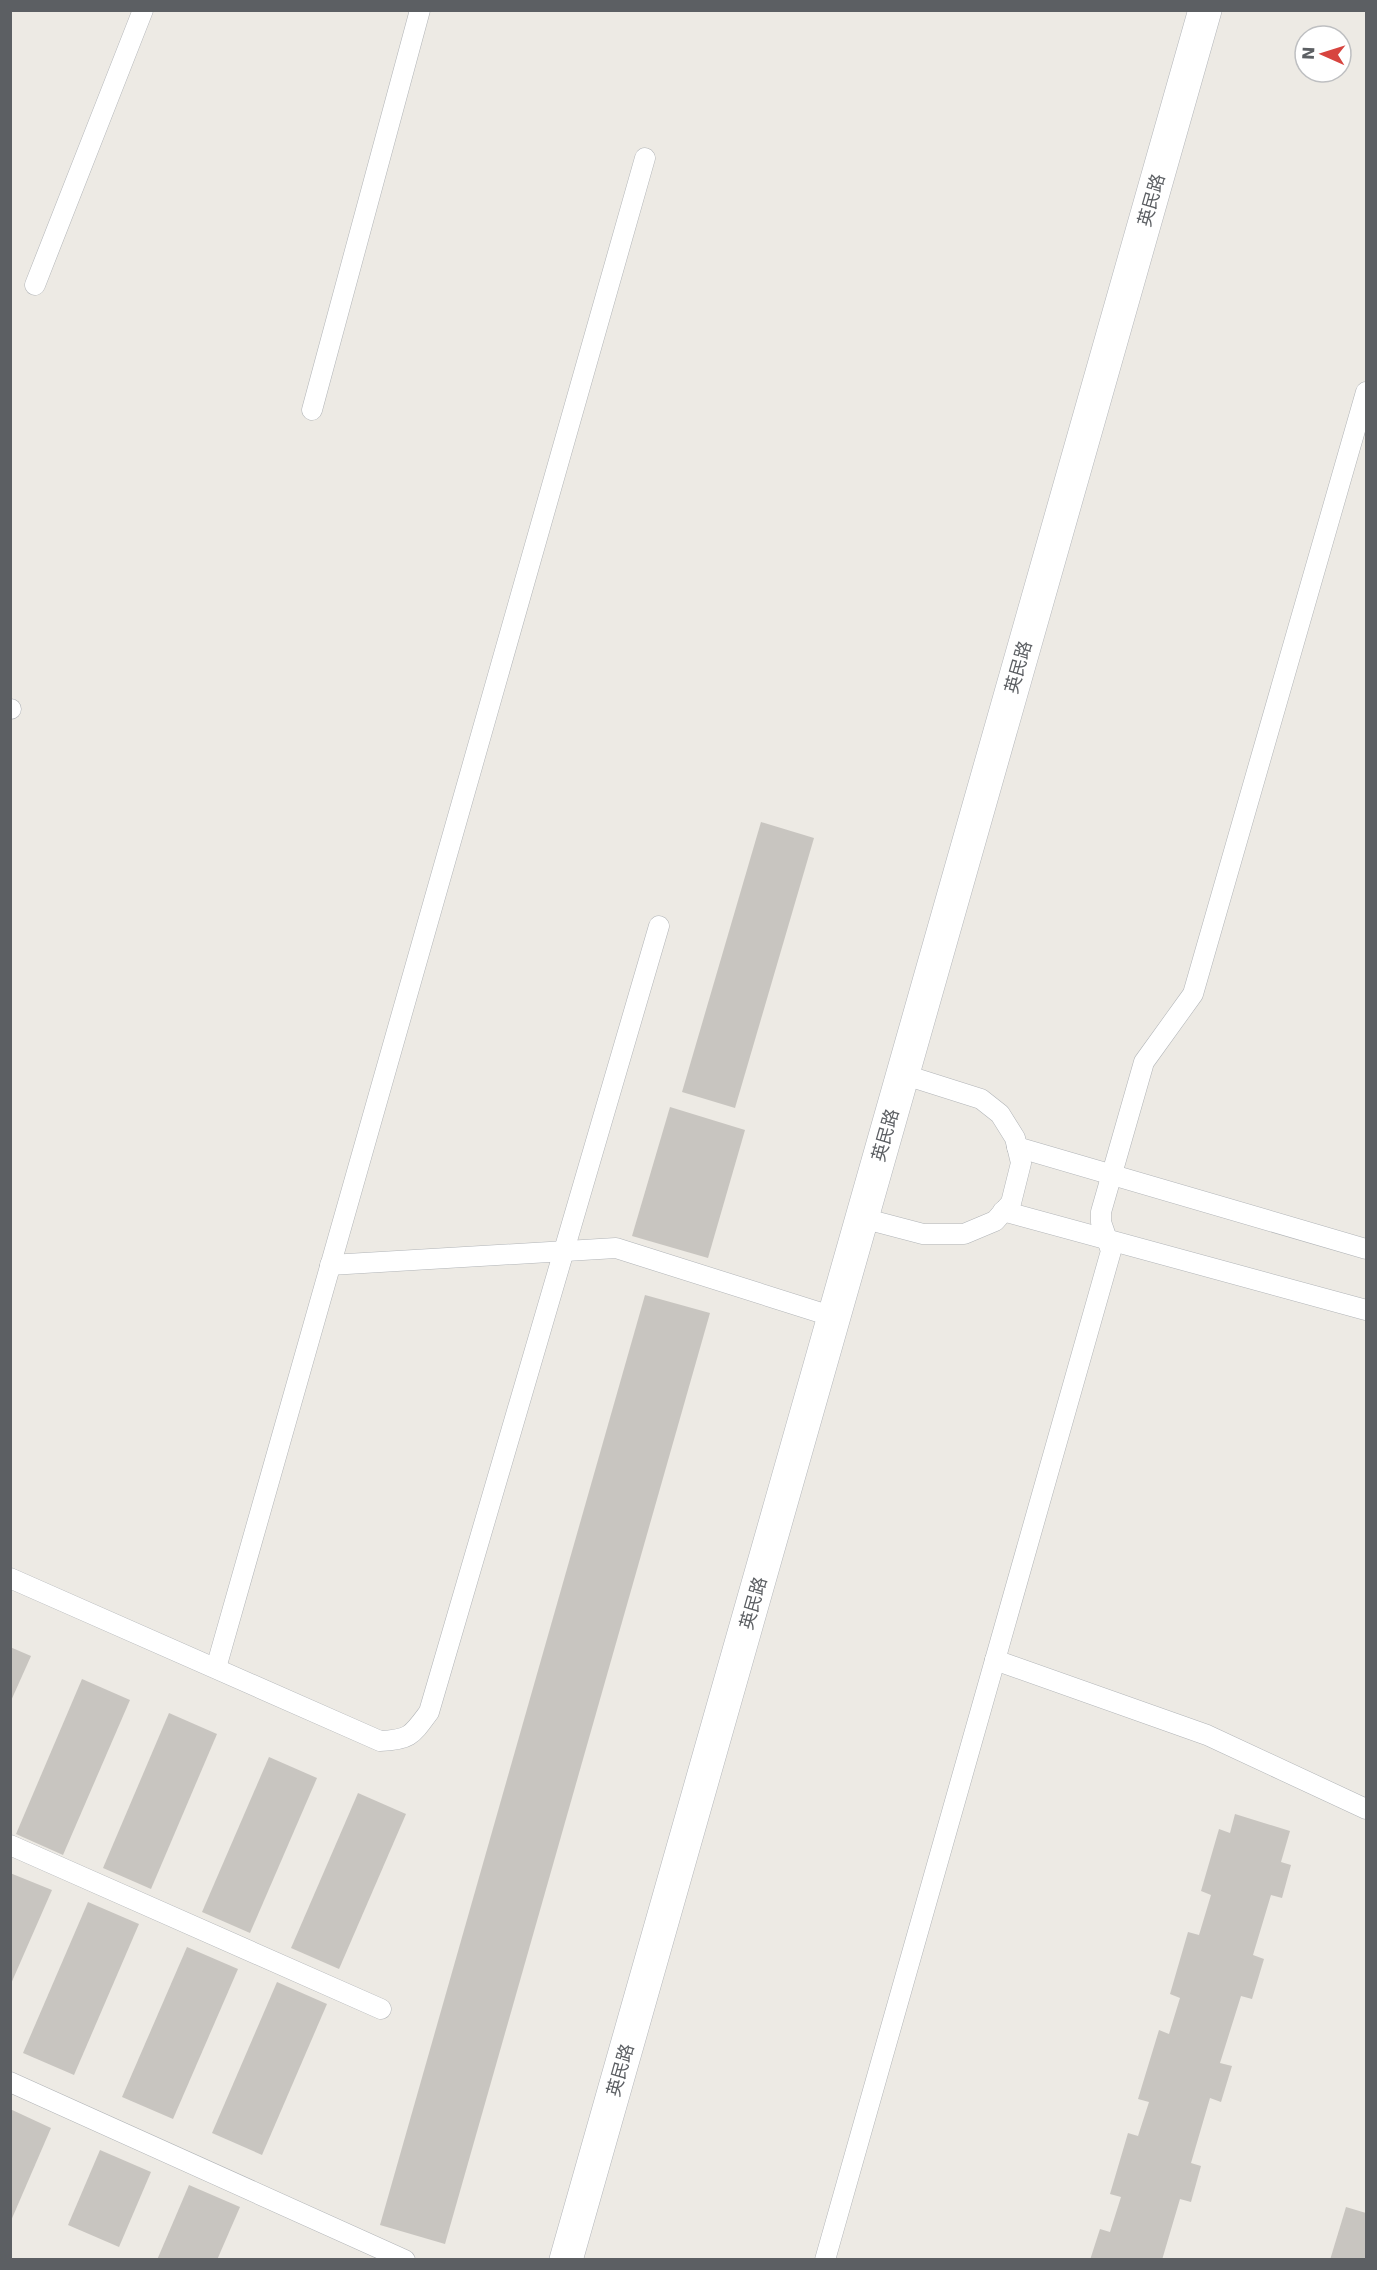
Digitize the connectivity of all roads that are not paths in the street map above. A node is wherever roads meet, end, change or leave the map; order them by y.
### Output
1 (143, 10) edge
2 (420, 10) edge
3 (1205, 10) edge
4 (645, 158) dead end
5 (36, 285) dead end
6 (1366, 392) edge
7 (312, 410) dead end
8 (659, 926) dead end
9 (902, 1074) junction
10 (1017, 1148) junction
11 (1110, 1174) junction
12 (1003, 1211) junction
13 (862, 1218) junction
14 (1106, 1237) junction
15 (1366, 1249) edge
16 (564, 1251) junction
17 (330, 1265) junction
18 (1366, 1310) edge
19 (834, 1317) junction
20 (10, 1578) edge
21 (995, 1660) junction
22 (216, 1668) junction
23 (1366, 1809) edge
24 (10, 1845) edge
25 (381, 2008) dead end
26 (10, 2082) edge
27 (405, 2259) edge
28 (566, 2259) edge
29 (825, 2259) edge

1 - 5 lane
2 - 7 lane
3 - 9 street, 英民路
4 - 17 lane
6 - 11 lane
8 - 16 lane
9 - 10 lane
9 - 13 street, 英民路
10 - 11 lane
10 - 12 lane
11 - 14 lane
11 - 15 lane
12 - 13 lane
12 - 14 lane
13 - 19 street, 英民路
14 - 18 lane
14 - 21 lane
16 - 17 lane
16 - 19 lane
16 - 22 lane
17 - 22 lane
19 - 28 street, 英民路
20 - 22 lane
21 - 23 lane
21 - 29 lane
24 - 25 lane
26 - 27 lane

